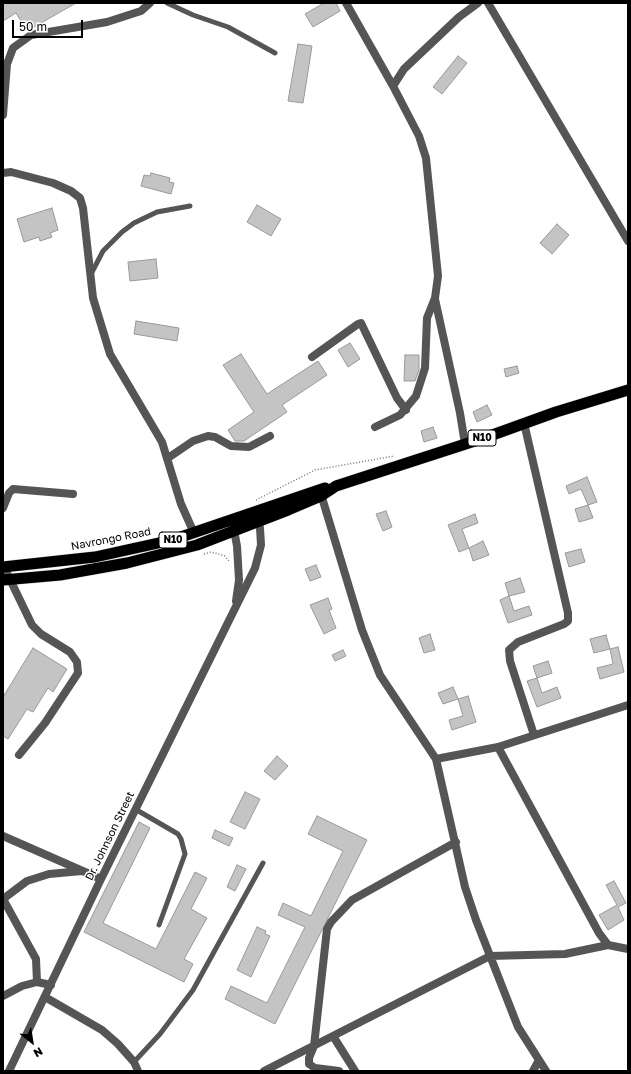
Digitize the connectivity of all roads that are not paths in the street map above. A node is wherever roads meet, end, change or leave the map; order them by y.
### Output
1 (150, 3) edge
2 (167, 3) edge
3 (346, 3) edge
4 (478, 3) edge
5 (488, 3) edge
6 (275, 53) dead end
7 (393, 86) junction
8 (3, 115) edge
9 (3, 173) edge
10 (190, 206) dead end
11 (628, 241) edge
12 (90, 276) junction
13 (435, 298) junction
14 (312, 356) dead end
15 (628, 390) edge
16 (406, 410) junction
17 (524, 423) junction
18 (375, 427) dead end
19 (270, 436) dead end
20 (465, 444) junction
21 (168, 458) junction
22 (320, 492) junction
23 (73, 494) dead end
24 (3, 508) edge
25 (254, 512) junction
26 (231, 520) junction
27 (234, 531) junction
28 (194, 533) junction
29 (4, 567) edge
30 (6, 580) edge
31 (234, 612) junction
32 (628, 705) edge
33 (534, 735) junction
34 (498, 747) junction
35 (19, 755) dead end
36 (436, 760) junction
37 (135, 809) junction
38 (3, 836) edge
39 (456, 842) junction
40 (263, 863) dead end
41 (83, 871) junction
42 (101, 879) junction
43 (3, 899) edge
44 (159, 925) dead end
45 (628, 942) edge
46 (612, 945) junction
47 (628, 949) edge
48 (490, 956) junction
49 (36, 982) junction
50 (51, 985) junction
51 (3, 996) edge
52 (45, 997) junction
53 (333, 1036) junction
54 (314, 1046) junction
55 (539, 1060) junction
56 (134, 1062) junction
57 (9, 1071) edge
58 (138, 1071) edge
59 (264, 1071) edge
60 (339, 1071) edge
61 (355, 1071) edge
62 (533, 1071) edge
63 (546, 1071) edge

1 - 8 street
2 - 6 lane
3 - 7 street
4 - 7 street
5 - 11 street
7 - 13 street
9 - 12 street
10 - 12 lane
12 - 21 street
13 - 16 street
13 - 20 street
14 - 16 street
15 - 17 highway, N10
16 - 18 street
17 - 20 highway, N10
17 - 33 street
19 - 21 street
20 - 22 highway, Navrongo Road / N10
21 - 28 street
22 - 25 highway, Navrongo Road / N10
22 - 36 street
23 - 24 street
25 - 26 highway, Navrongo Road / N10
25 - 27 highway, Navrongo Road / N10
25 - 31 street, Dr. Johnson Street
26 - 27 street, Dr. Johnson Street
26 - 28 highway, Navrongo Road / N10
27 - 30 highway, Navrongo Road / N10
27 - 31 street, Dr. Johnson Street
28 - 29 highway, Navrongo Road / N10
29 - 30 street
30 - 35 street
31 - 37 street, Dr. Johnson Street
32 - 33 street
33 - 34 street
34 - 36 street
34 - 46 street
36 - 39 street
37 - 42 street, Dr. Johnson Street
37 - 44 lane
38 - 41 street
39 - 48 street
39 - 54 street
40 - 56 lane
41 - 42 street
41 - 43 street
42 - 50 street, Dr. Johnson Street
43 - 49 street
45 - 46 street
46 - 47 street
46 - 48 street
48 - 53 street
48 - 55 street
49 - 50 street
49 - 51 street
50 - 52 street, Dr. Johnson Street
52 - 56 street
52 - 57 street, Dr. Johnson Street
53 - 54 street
53 - 61 street
54 - 59 street
54 - 60 street
55 - 62 street
55 - 63 street
56 - 58 street

